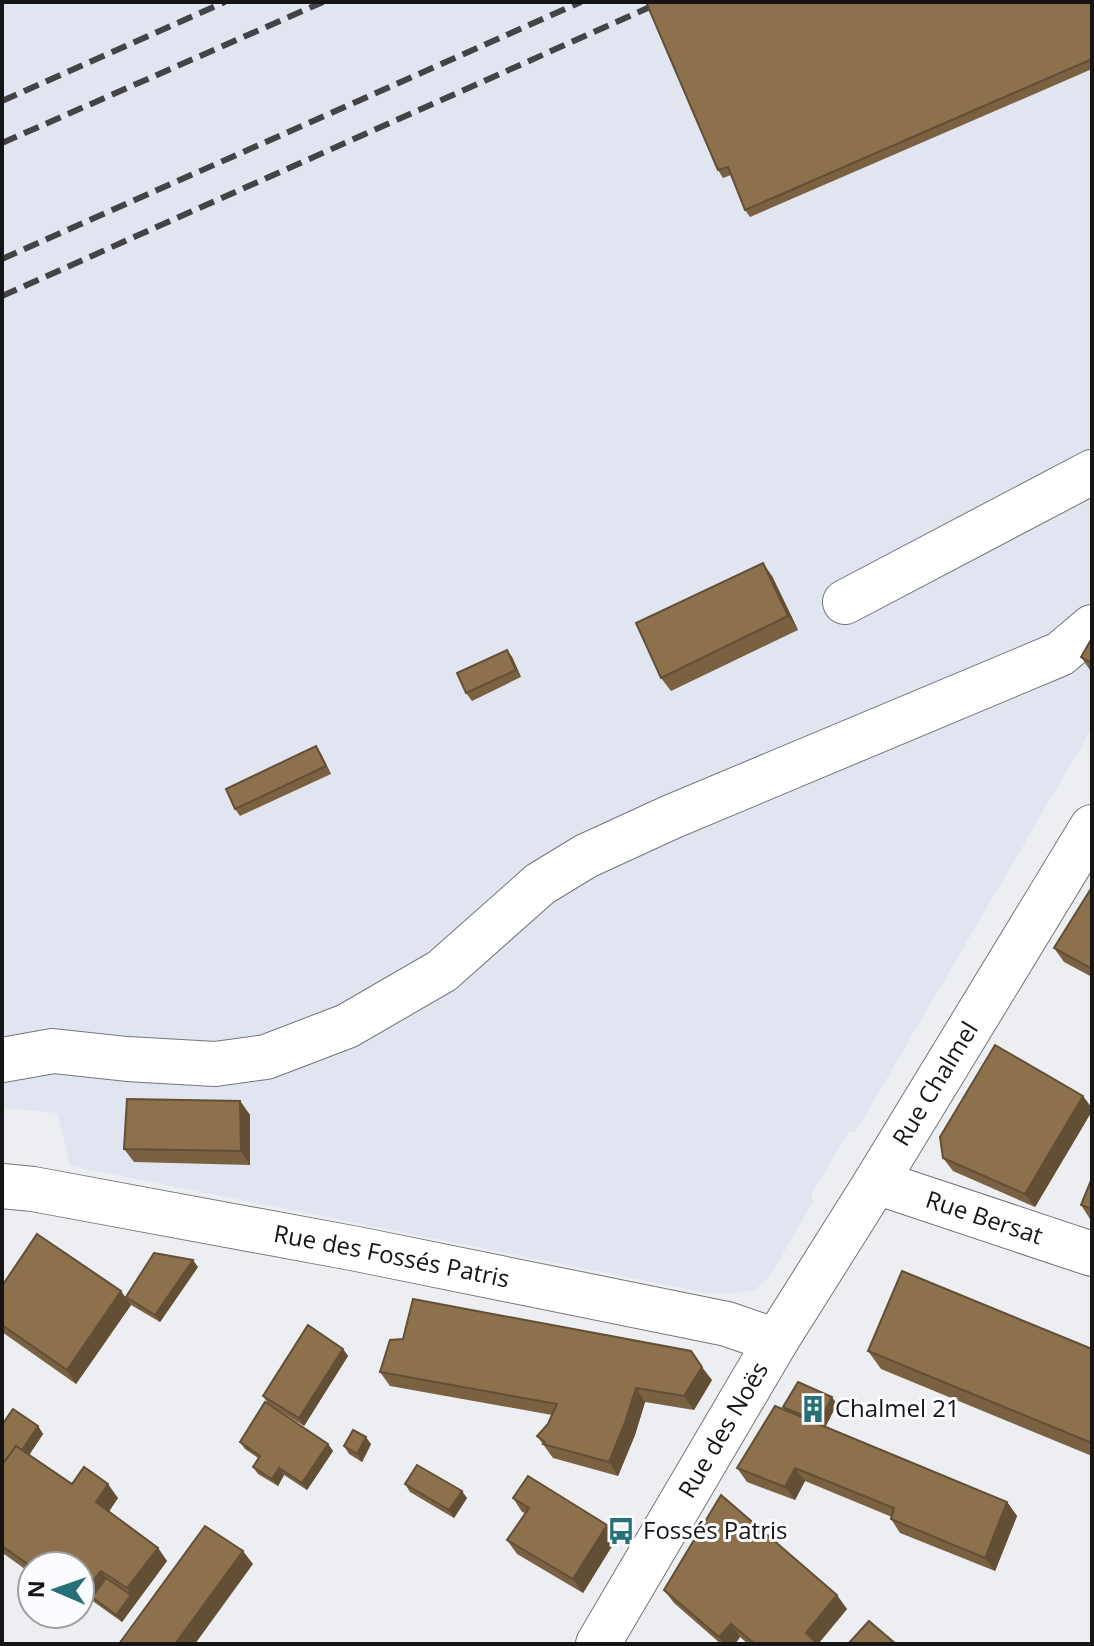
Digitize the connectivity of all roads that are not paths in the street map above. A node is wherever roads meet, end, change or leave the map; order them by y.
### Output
1 (1092, 472) edge
2 (845, 602) dead end
3 (1092, 627) edge
4 (1092, 827) edge
5 (2, 1060) edge
6 (876, 1182) junction
7 (2, 1186) edge
8 (1092, 1254) edge
9 (776, 1341) junction
10 (598, 1644) edge

1 - 2 street
3 - 5 street
4 - 6 street, Rue Chalmel
6 - 8 street, Rue Bersat
6 - 9 street, Rue Chalmel
7 - 9 street, Rue des Fossés Patris
9 - 10 street, Rue des Noës

